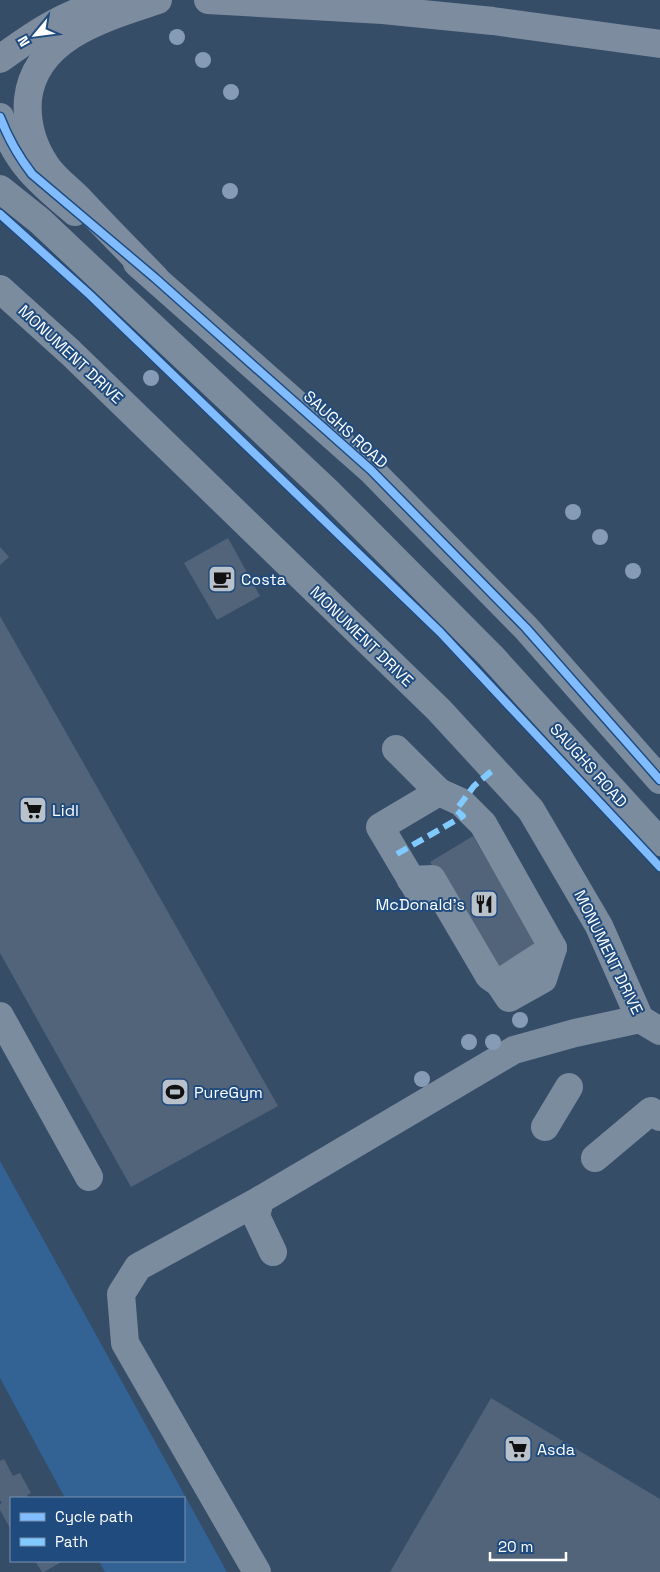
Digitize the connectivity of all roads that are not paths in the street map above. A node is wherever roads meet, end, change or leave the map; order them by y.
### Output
1 (136, 0) edge
2 (158, 0) edge
3 (208, 0) edge
4 (660, 44) edge
5 (0, 59) edge
6 (0, 117) edge
7 (0, 189) edge
8 (155, 278) junction
9 (0, 288) edge
10 (396, 749) dead end
11 (660, 780) edge
12 (439, 792) junction
13 (660, 842) edge
14 (411, 880) junction
15 (471, 983) dead end
16 (0, 1016) edge
17 (650, 1025) edge
18 (569, 1087) dead end
19 (660, 1117) edge
20 (545, 1127) dead end
21 (595, 1158) dead end
22 (89, 1177) dead end
23 (260, 1200) junction
24 (273, 1252) dead end
25 (258, 1572) edge

1 - 5 highway
2 - 8 highway
3 - 4 highway
6 - 8 street, SAUGHS ROAD
7 - 13 street, SAUGHS ROAD
8 - 11 street, SAUGHS ROAD
9 - 17 street, MONUMENT DRIVE
10 - 12 street
12 - 14 street
12 - 14 street
14 - 15 street
16 - 22 street
17 - 23 street
18 - 20 street
19 - 21 street
23 - 24 street
23 - 25 street

